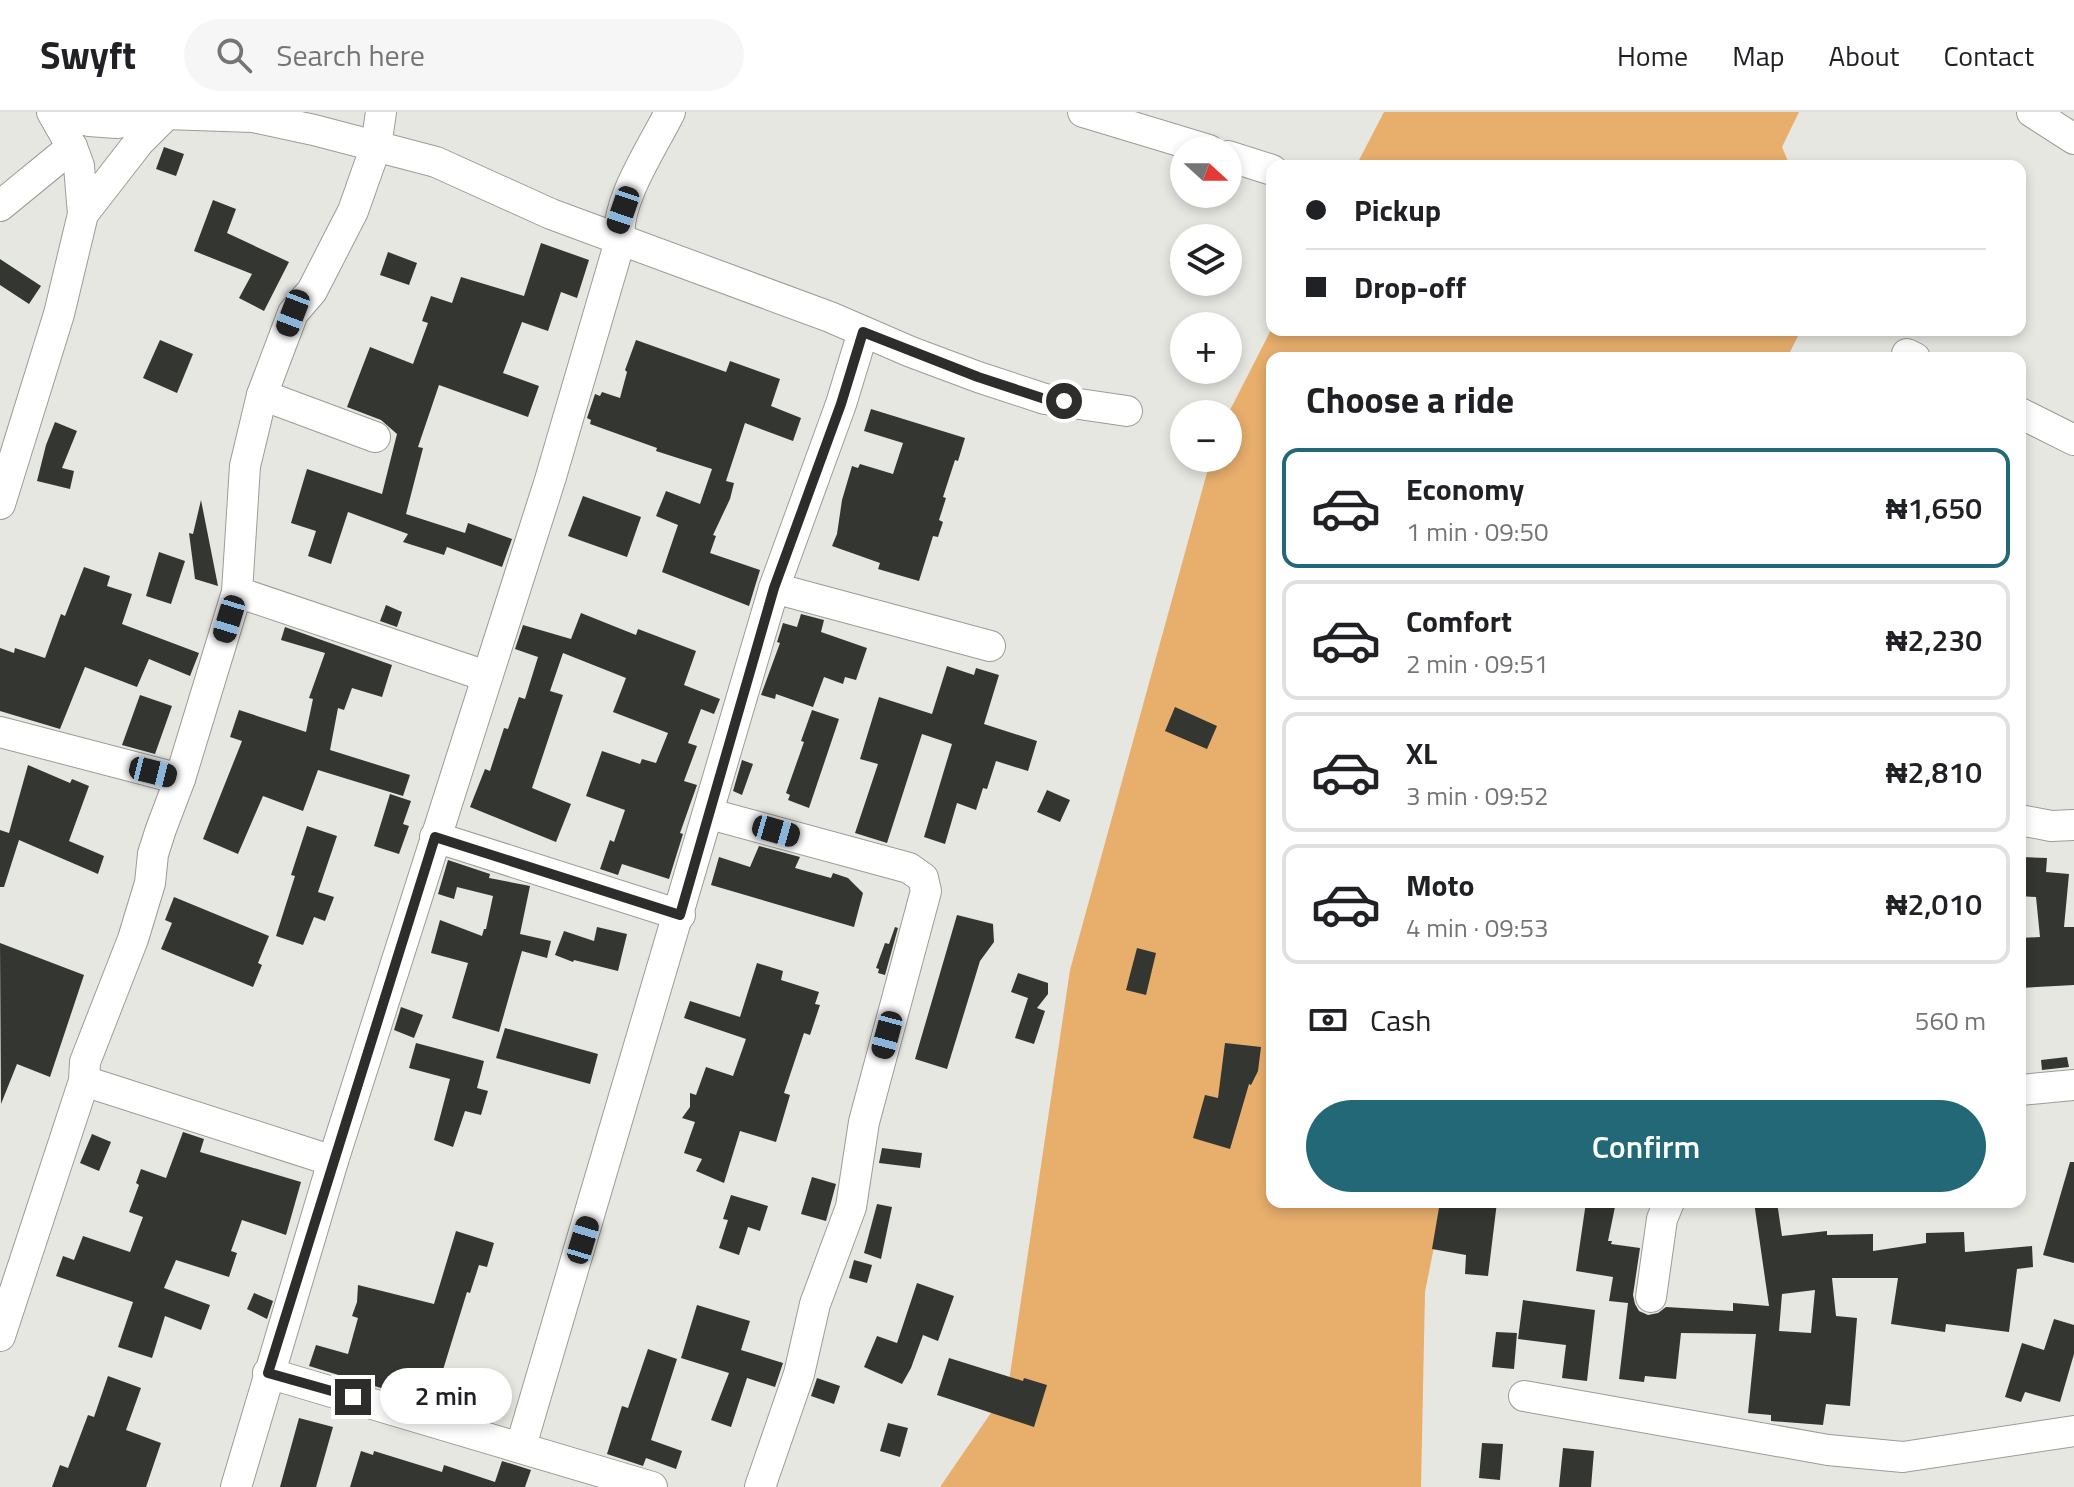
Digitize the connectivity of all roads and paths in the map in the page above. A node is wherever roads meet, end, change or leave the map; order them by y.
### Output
1 (53, 112) edge
2 (381, 112) edge
3 (670, 112) edge
4 (1083, 112) edge
5 (2032, 112) edge
6 (168, 113) edge
7 (1170, 138) edge
8 (2074, 139) edge
9 (376, 146) junction
10 (72, 147) junction
11 (1242, 160) edge
12 (1266, 168) edge
13 (0, 206) edge
14 (83, 214) junction
15 (620, 241) junction
16 (863, 332) junction
17 (262, 395) junction
18 (1127, 411) dead end
19 (2026, 416) edge
20 (375, 437) dead end
21 (2074, 440) edge
22 (0, 504) edge
23 (774, 588) junction
24 (237, 592) junction
25 (990, 646) dead end
26 (486, 676) junction
27 (0, 732) edge
28 (180, 779) junction
29 (710, 814) junction
30 (2026, 821) edge
31 (2074, 825) edge
32 (435, 837) junction
33 (680, 915) junction
34 (84, 1081) junction
35 (2074, 1085) edge
36 (2026, 1089) edge
37 (333, 1161) junction
38 (1667, 1208) edge
39 (1651, 1297) dead end
40 (0, 1332) edge
41 (268, 1373) junction
42 (1524, 1396) dead end
43 (2074, 1431) edge
44 (521, 1446) junction
45 (236, 1487) edge
46 (652, 1487) edge
47 (760, 1487) edge

1 - 6 street
1 - 10 street
2 - 9 street
3 - 15 street
4 - 7 street
5 - 8 street
6 - 9 street
6 - 14 street
9 - 15 street
9 - 17 street
10 - 13 street
10 - 14 street
11 - 12 street
14 - 22 street
15 - 16 street
15 - 26 street
16 - 18 street
16 - 23 street
17 - 20 street
17 - 24 street
19 - 21 street
23 - 25 street
23 - 29 street
24 - 26 street
24 - 28 street
26 - 32 street
27 - 28 street
28 - 34 street
29 - 33 street
29 - 47 street
30 - 31 street
32 - 33 street
32 - 37 street
33 - 44 street
34 - 37 street
34 - 40 street
35 - 36 street
37 - 41 street
38 - 39 street
41 - 44 street
41 - 45 street
42 - 43 street
44 - 46 street

